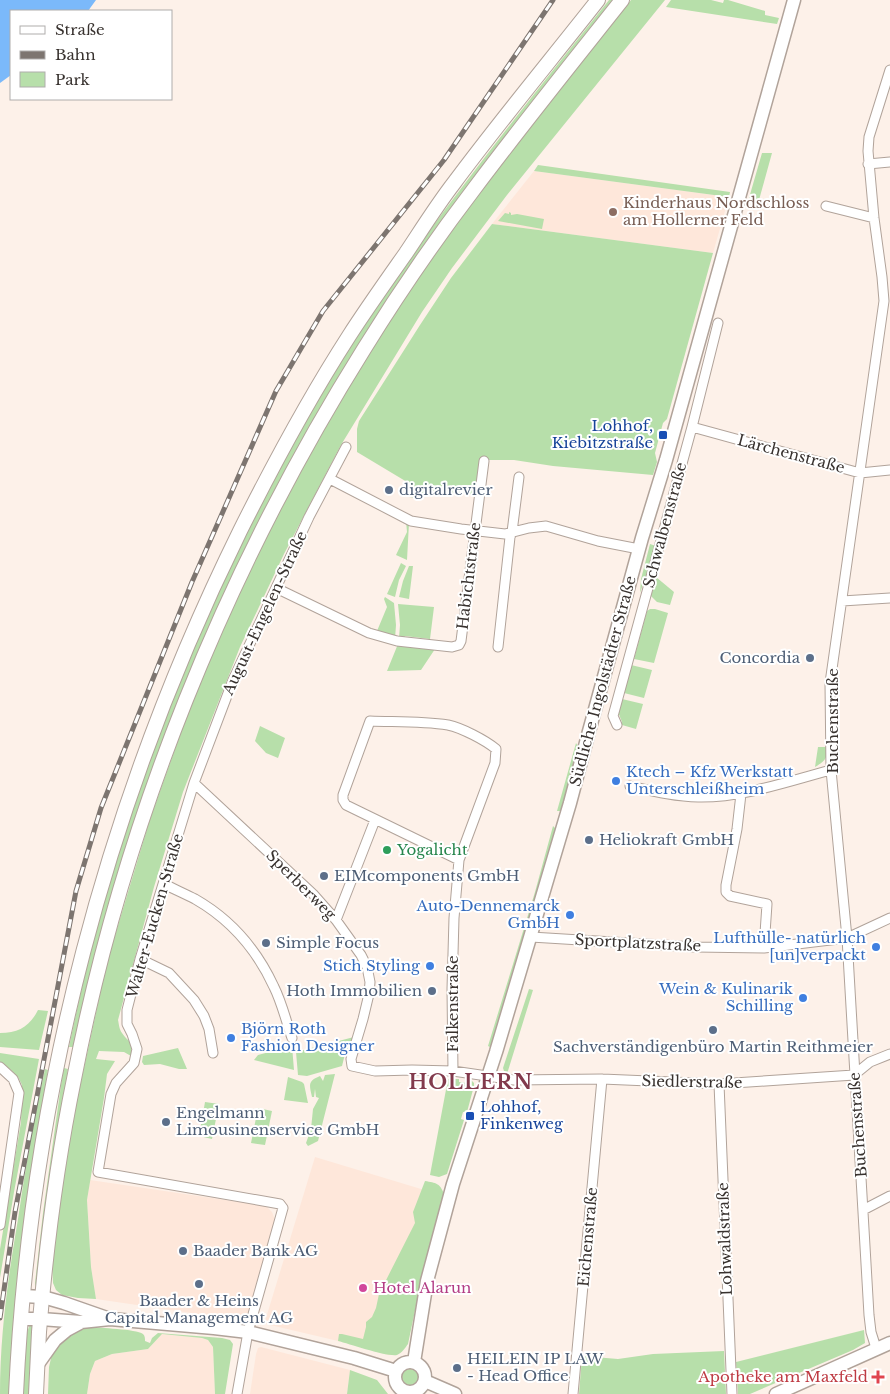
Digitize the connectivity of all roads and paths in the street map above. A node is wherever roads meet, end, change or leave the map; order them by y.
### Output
1 (598, 0) edge
2 (622, 0) edge
3 (794, 0) edge
4 (890, 70) edge
5 (890, 162) edge
6 (868, 164) junction
7 (826, 206) dead end
8 (874, 218) junction
9 (718, 323) dead end
10 (692, 427) junction
11 (346, 447) dead end
12 (484, 461) dead end
13 (890, 470) edge
14 (860, 473) junction
15 (519, 477) dead end
16 (330, 479) junction
17 (475, 529) junction
18 (512, 532) junction
19 (639, 549) junction
20 (276, 588) junction
21 (890, 598) edge
22 (842, 601) junction
23 (498, 647) dead end
24 (616, 725) dead end
25 (831, 770) junction
26 (194, 782) junction
27 (630, 786) dead end
28 (740, 794) junction
29 (375, 820) junction
30 (459, 860) junction
31 (164, 884) junction
32 (890, 918) edge
33 (336, 920) junction
34 (531, 937) junction
35 (848, 938) junction
36 (764, 948) junction
37 (140, 959) junction
38 (292, 1038) dead end
39 (213, 1053) dead end
40 (890, 1054) edge
41 (352, 1066) joint
42 (0, 1067) edge
43 (454, 1071) junction
44 (488, 1075) junction
45 (854, 1075) junction
46 (602, 1080) junction
47 (719, 1084) junction
48 (890, 1196) edge
49 (863, 1210) junction
50 (0, 1224) edge
51 (23, 1296) junction
52 (43, 1297) junction
53 (21, 1319) junction
54 (41, 1319) junction
55 (110, 1319) junction
56 (81, 1322) junction
57 (248, 1332) junction
58 (890, 1343) edge
59 (876, 1348) junction
60 (414, 1362) junction
61 (38, 1364) junction
62 (396, 1371) junction
63 (425, 1381) junction
64 (411, 1393) edge
65 (16, 1394) edge
66 (36, 1394) edge
67 (237, 1394) edge
68 (455, 1394) edge
69 (573, 1394) edge
70 (732, 1394) edge
71 (776, 1394) edge

1 - 51 main road
2 - 52 main road
3 - 19 street, Südliche Ingolstädter Straße
4 - 6 street, Buchenstraße
5 - 6 street
6 - 8 street, Buchenstraße
7 - 8 street
8 - 14 street, Buchenstraße
9 - 10 street, Schwalbenstraße
10 - 14 street, Lärchenstraße
10 - 24 street, Schwalbenstraße
11 - 16 street, August-Engelen-Straße
12 - 17 street, Habichtstraße
13 - 14 street, Lärchenstraße
14 - 22 street, Buchenstraße
15 - 18 street
16 - 17 street
16 - 20 street, August-Engelen-Straße
17 - 18 street
17 - 20 street, Habichtstraße
18 - 19 street
18 - 23 street
19 - 34 street, Südliche Ingolstädter Straße
20 - 26 street, August-Engelen-Straße
21 - 22 street
22 - 25 street, Buchenstraße
25 - 28 street
25 - 35 street, Buchenstraße
26 - 31 street, Walter-Eucken-Straße
26 - 33 street, Sperberweg
27 - 28 street
28 - 36 street
29 - 30 street
29 - 30 street, Falkenstraße
29 - 33 street
30 - 43 street, Falkenstraße
31 - 37 street, Walter-Eucken-Straße
31 - 38 street
32 - 35 street, Sportplatzstraße
33 - 41 street, Sperberweg
34 - 36 street, Sportplatzstraße
34 - 44 street, Südliche Ingolstädter Straße
35 - 36 street, Sportplatzstraße
35 - 45 street, Buchenstraße
37 - 39 street
37 - 57 street, Walter-Eucken-Straße
40 - 45 street
41 - 43 street, Siedlerstraße
42 - 50 street
43 - 44 street, Siedlerstraße
44 - 46 street, Siedlerstraße
44 - 60 street, Südliche Ingolstädter Straße
45 - 47 street, Siedlerstraße
45 - 49 street, Buchenstraße
46 - 47 street, Siedlerstraße
46 - 69 street, Eichenstraße
47 - 70 street, Lohwaldstraße
48 - 49 street
49 - 59 street, Buchenstraße
51 - 52 street
51 - 53 main road
52 - 54 main road
52 - 55 street
53 - 54 street
53 - 65 main road
54 - 56 street
54 - 61 main road
55 - 56 street
55 - 57 street
56 - 61 street
57 - 62 street
57 - 67 street
58 - 59 street
59 - 71 street
60 - 62 street
60 - 63 street
61 - 66 main road
62 - 64 street
63 - 64 street
63 - 68 street

